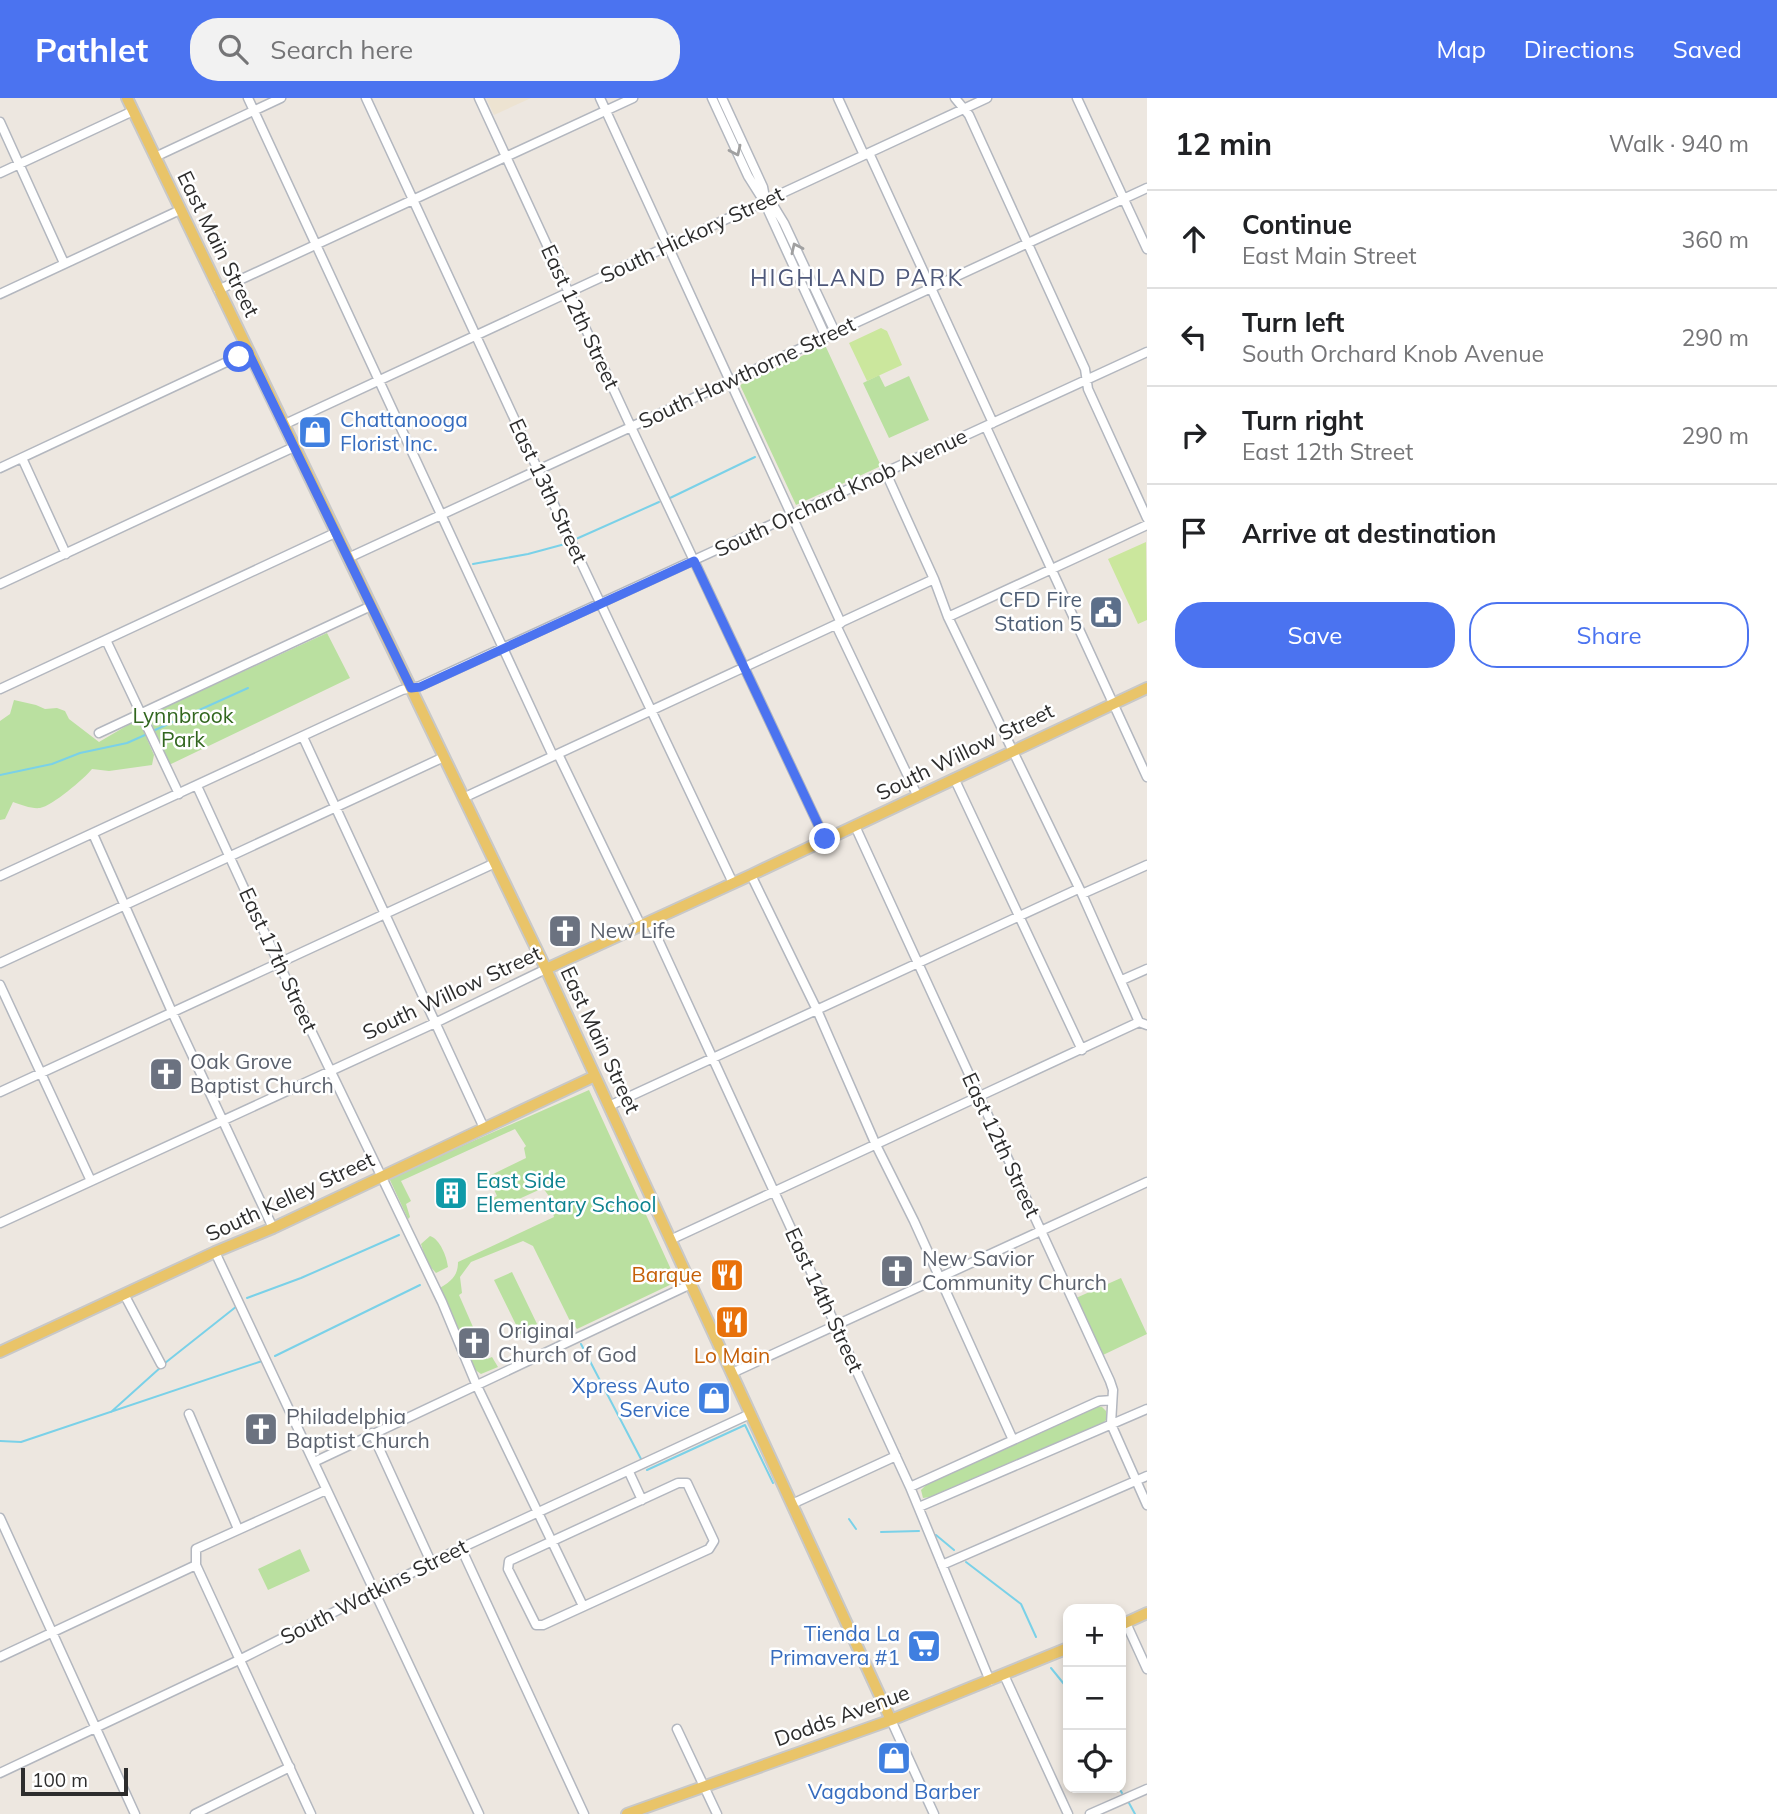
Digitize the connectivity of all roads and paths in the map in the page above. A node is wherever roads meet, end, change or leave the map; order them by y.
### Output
1 (127, 98) edge
2 (248, 98) edge
3 (281, 98) edge
4 (366, 98) edge
5 (479, 98) edge
6 (600, 98) edge
7 (633, 98) edge
8 (712, 98) edge
9 (722, 98) edge
10 (838, 98) edge
11 (955, 98) edge
12 (987, 98) edge
13 (1077, 98) edge
14 (962, 109) junction
15 (254, 110) junction
16 (133, 111) junction
17 (606, 111) junction
18 (0, 122) edge
19 (866, 154) junction
20 (155, 156) junction
21 (506, 157) junction
22 (19, 164) junction
23 (0, 173) edge
24 (1147, 188) edge
25 (1124, 199) junction
26 (413, 200) junction
27 (767, 200) junction
28 (180, 210) junction
29 (1028, 243) junction
30 (315, 245) junction
31 (670, 245) junction
32 (1147, 248) edge
33 (64, 263) junction
34 (931, 287) junction
35 (218, 290) junction
36 (569, 292) junction
37 (0, 294) edge
38 (835, 332) junction
39 (476, 335) junction
40 (826, 337) junction
41 (248, 352) junction
42 (1147, 352) edge
43 (1087, 380) junction
44 (378, 381) junction
45 (729, 382) junction
46 (283, 425) junction
47 (989, 425) junction
48 (631, 427) junction
49 (294, 447) junction
50 (22, 458) junction
51 (0, 468) edge
52 (538, 470) junction
53 (886, 473) junction
54 (441, 515) junction
55 (792, 516) junction
56 (1147, 518) edge
57 (1147, 525) edge
58 (335, 533) junction
59 (66, 554) junction
60 (348, 558) junction
61 (694, 561) junction
62 (1052, 570) junction
63 (934, 579) junction
64 (0, 584) edge
65 (601, 605) junction
66 (370, 606) junction
67 (948, 617) junction
68 (839, 624) junction
69 (106, 640) junction
70 (503, 649) junction
71 (744, 668) junction
72 (411, 688) junction
73 (1147, 688) edge
74 (0, 689) edge
75 (1113, 703) junction
76 (650, 711) junction
77 (141, 713) junction
78 (99, 733) dead end
79 (303, 737) junction
80 (1014, 752) junction
81 (556, 755) junction
82 (444, 757) junction
83 (1147, 777) edge
84 (955, 779) junction
85 (197, 786) junction
86 (179, 794) junction
87 (463, 797) junction
88 (918, 797) junction
89 (335, 807) junction
90 (855, 826) junction
91 (93, 834) junction
92 (825, 839) junction
93 (229, 855) junction
94 (495, 863) junction
95 (1147, 865) edge
96 (751, 875) junction
97 (0, 876) edge
98 (733, 883) junction
99 (1080, 892) junction
100 (125, 905) junction
101 (384, 913) junction
102 (1021, 916) junction
103 (645, 924) junction
104 (0, 962) edge
105 (278, 962) junction
106 (918, 963) junction
107 (1147, 969) edge
108 (546, 970) junction
109 (1122, 980) junction
110 (0, 985) edge
111 (817, 1010) junction
112 (172, 1012) junction
113 (435, 1023) junction
114 (1143, 1024) edge
115 (1082, 1049) junction
116 (713, 1058) junction
117 (330, 1071) junction
118 (40, 1073) junction
119 (595, 1076) junction
120 (0, 1092) edge
121 (979, 1098) junction
122 (609, 1106) junction
123 (223, 1120) junction
124 (484, 1128) junction
125 (876, 1145) junction
126 (381, 1176) junction
127 (91, 1181) junction
128 (1147, 1182) edge
129 (775, 1192) junction
130 (0, 1223) edge
131 (273, 1228) junction
132 (1041, 1231) junction
133 (670, 1240) junction
134 (215, 1252) junction
135 (939, 1278) junction
136 (691, 1284) junction
137 (124, 1294) junction
138 (836, 1325) junction
139 (0, 1352) edge
140 (161, 1364) dead end
141 (732, 1373) junction
142 (476, 1384) junction
143 (1112, 1400) junction
144 (1147, 1409) edge
145 (188, 1414) dead end
146 (750, 1414) junction
147 (1111, 1424) junction
148 (372, 1433) junction
149 (1013, 1440) junction
150 (896, 1456) junction
151 (314, 1462) junction
152 (628, 1472) junction
153 (1147, 1476) edge
154 (1136, 1481) junction
155 (910, 1487) junction
156 (326, 1490) junction
157 (642, 1500) junction
158 (792, 1504) junction
159 (1147, 1505) edge
160 (919, 1507) junction
161 (538, 1512) junction
162 (0, 1518) edge
163 (238, 1529) junction
164 (552, 1543) junction
165 (461, 1548) junction
166 (431, 1562) junction
167 (196, 1565) junction
168 (942, 1565) junction
169 (374, 1592) junction
170 (583, 1606) junction
171 (1147, 1613) edge
172 (1126, 1623) edge
173 (1126, 1630) edge
174 (52, 1632) junction
175 (1063, 1650) edge
176 (0, 1657) edge
177 (241, 1659) junction
178 (1147, 1669) edge
179 (1004, 1675) junction
180 (990, 1681) junction
181 (891, 1720) junction
182 (95, 1727) junction
183 (677, 1729) dead end
184 (290, 1767) junction
185 (0, 1773) edge
186 (704, 1787) junction
187 (1147, 1789) edge
188 (135, 1814) edge
189 (195, 1814) edge
190 (312, 1814) edge
191 (479, 1814) edge
192 (584, 1814) edge
193 (627, 1814) edge
194 (717, 1814) edge
195 (934, 1814) edge
196 (1068, 1814) edge
197 (1090, 1814) edge

1 - 16 main road, East Main Street
2 - 15 street, East 14th Street
3 - 15 street
4 - 26 street, East 13th Street
5 - 21 street, East 12th Street
6 - 17 street
7 - 17 street
8 -> 27 street
9 - 27 street
10 - 19 street
11 - 14 street
12 - 14 street, South Hickory Street
13 - 25 street
14 - 19 street, South Hickory Street
14 - 29 street
15 - 20 street
15 - 30 street, East 14th Street
16 - 20 main road, East Main Street
16 - 22 street
17 - 21 street
17 - 31 street
18 - 22 street
19 - 27 street, South Hickory Street
19 - 34 street
20 - 28 main road, East Main Street
21 - 26 street
21 - 36 street, East 12th Street
22 - 23 street
22 - 33 street
24 - 25 street, South Hawthorne Street
25 - 29 street, South Hawthorne Street
25 - 32 street
26 - 30 street
26 - 39 street, East 13th Street
27 - 31 street, South Hickory Street
38 -> 27 street
27 - 40 street
28 - 33 street
28 - 35 main road, East Main Street
29 - 34 street, South Hawthorne Street
29 - 43 street
30 - 35 street
30 - 44 street, East 14th Street
31 - 36 street, South Hickory Street
31 - 45 street
33 - 37 street
34 - 38 street, South Hawthorne Street
34 - 47 street
35 - 41 main road, East Main Street
36 - 39 street, South Hickory Street
36 - 48 street, East 12th Street
38 - 40 street, South Hawthorne Street
39 - 44 street, South Hickory Street
39 - 52 street, East 13th Street
40 - 45 street, South Hawthorne Street
41 - 46 main road, East Main Street
41 - 50 street
42 - 43 street, South Orchard Knob Avenue
43 - 47 street, South Orchard Knob Avenue
43 - 56 street
44 - 46 street, South Hickory Street
44 - 54 street, East 14th Street
45 - 48 street, South Hawthorne Street
45 - 55 street
46 - 49 main road, East Main Street
47 - 53 street, South Orchard Knob Avenue
47 - 62 street
48 - 52 street, South Hawthorne Street
48 - 61 street, East 12th Street
49 - 58 main road, East Main Street
49 - 59 street
50 - 51 street
50 - 59 street
52 - 54 street, South Hawthorne Street
52 - 65 street, East 13th Street
53 - 55 street, South Orchard Knob Avenue
53 - 63 street
54 - 60 street, South Hawthorne Street
54 - 70 street, East 14th Street
55 - 61 street, South Orchard Knob Avenue
55 - 68 street
57 - 62 street
58 - 60 main road, East Main Street
58 - 69 street
59 - 64 street
60 - 66 main road, East Main Street
61 - 65 street, South Orchard Knob Avenue
61 - 71 street, East 12th Street
62 - 67 street
62 - 75 street
63 - 67 street
63 - 68 street
65 - 70 street, South Orchard Knob Avenue
65 - 76 street, East 13th Street
66 - 72 main road, East Main Street
66 - 77 street
67 - 80 street
68 - 71 street
68 - 88 street
69 - 74 street
69 - 77 street
70 - 72 street, South Orchard Knob Avenue
70 - 81 street, East 14th Street
71 - 76 street
71 - 92 street, East 12th Street
72 - 79 street, South Orchard Knob Avenue
72 - 82 main road, East Main Street
73 - 75 main road, South Willow Street
75 - 80 main road, South Willow Street
75 - 83 street
76 - 81 street
76 - 98 street, East 13th Street
77 - 78 street
77 - 86 street
79 - 85 street, South Orchard Knob Avenue
79 - 89 street
80 - 84 main road, South Willow Street
80 - 99 street
81 - 87 street
81 - 103 street, East 14th Street
82 - 87 main road, East Main Street
82 - 89 street
84 - 88 main road, South Willow Street
84 - 102 street
85 - 86 street, South Orchard Knob Avenue
85 - 93 street, East 17th Street
86 - 91 street, South Orchard Knob Avenue
87 - 94 main road, East Main Street
88 - 90 main road, South Willow Street
89 - 93 street
89 - 101 street
90 - 92 main road, South Willow Street
90 - 106 street, East 12th Street
91 - 97 street, South Orchard Knob Avenue
91 - 100 street
92 - 96 main road, South Willow Street
93 - 100 street
93 - 105 street, East 17th Street
94 - 101 street
94 - 108 main road, East Main Street
95 - 99 street
96 - 98 main road, South Willow Street
96 - 111 street
98 - 103 main road, South Willow Street
99 - 102 street
99 - 109 street
100 - 104 street
100 - 112 street
101 - 105 street
101 - 113 street
102 - 106 street
102 - 115 street
103 - 108 main road, South Willow Street
103 - 116 street, East 14th Street
105 - 112 street
105 - 117 street, East 17th Street
106 - 111 street
106 - 121 street, East 12th Street
107 - 109 street
108 - 113 street, South Willow Street
108 - 119 main road, East Main Street
109 - 114 street
110 - 118 street
111 - 116 street
111 - 125 street
112 - 118 street
112 - 123 street
113 - 117 street, South Willow Street
113 - 124 street
114 - 115 street
115 - 121 street
116 - 122 street
116 - 129 street, East 14th Street
117 - 123 street, South Willow Street
117 - 126 street, East 17th Street
118 - 120 street
118 - 127 street
119 - 122 main road, East Main Street
119 - 124 main road, South Kelley Street
121 - 125 street
121 - 132 street, East 12th Street
122 - 133 main road, East Main Street
123 - 127 street, South Willow Street
123 - 131 street
124 - 126 main road, South Kelley Street
125 - 129 street
125 - 135 street
126 - 131 main road, South Kelley Street
126 - 142 street, East 17th Street
127 - 130 street, South Willow Street
128 - 132 street
129 - 133 street
129 - 138 street, East 14th Street
131 - 134 main road, South Kelley Street
132 - 135 street
132 - 143 street, East 12th Street
133 - 136 main road, East Main Street
134 - 137 main road, South Kelley Street
134 - 151 street
135 - 138 street
135 - 149 street
136 - 141 main road, East Main Street
136 - 142 street
137 - 139 main road, South Kelley Street
137 - 140 street
138 - 141 street
138 - 150 street, East 14th Street
141 - 146 main road, East Main Street
142 - 148 street
142 - 161 street, East 17th Street
143 - 147 street, East 12th Street
143 - 149 street
144 - 147 street
145 - 163 street
146 - 152 street, South Watkins Street
146 - 158 main road, East Main Street
147 - 154 street, East 12th Street
147 - 160 street
148 - 151 street
148 - 166 street
149 - 155 street
150 - 155 street, East 14th Street
150 - 158 street
151 - 156 street
152 - 157 street
152 - 161 street, South Watkins Street
153 - 154 street
154 - 159 street, East 12th Street
154 - 168 street
155 - 160 street, East 14th Street
156 - 163 street
156 - 169 street
157 - 164 street
157 - 170 street
158 - 181 main road, East Main Street
160 - 168 street, East 14th Street
161 - 164 street, East 17th Street
161 - 165 street, South Watkins Street
162 - 174 street
163 - 167 street
164 - 170 street, East 17th Street
164 - 170 street
165 - 166 street, South Watkins Street
165 - 192 street
166 - 169 street, South Watkins Street
167 - 174 street
167 - 177 street
168 - 180 street, East 14th Street
169 - 177 street, South Watkins Street
169 - 191 street
171 - 172 main road
173 - 178 street
174 - 176 street
174 - 182 street
175 - 179 main road, Dodds Avenue
177 - 182 street, South Watkins Street
177 - 184 street
179 - 180 main road, Dodds Avenue
179 - 196 street
180 - 181 main road, Dodds Avenue
181 - 186 main road, Dodds Avenue
181 - 195 street, East Main Street
182 - 185 street, South Watkins Street
182 - 188 street
183 - 186 street
184 - 189 street
184 - 190 street
186 - 193 main road, Dodds Avenue
186 - 194 street
187 - 197 street

